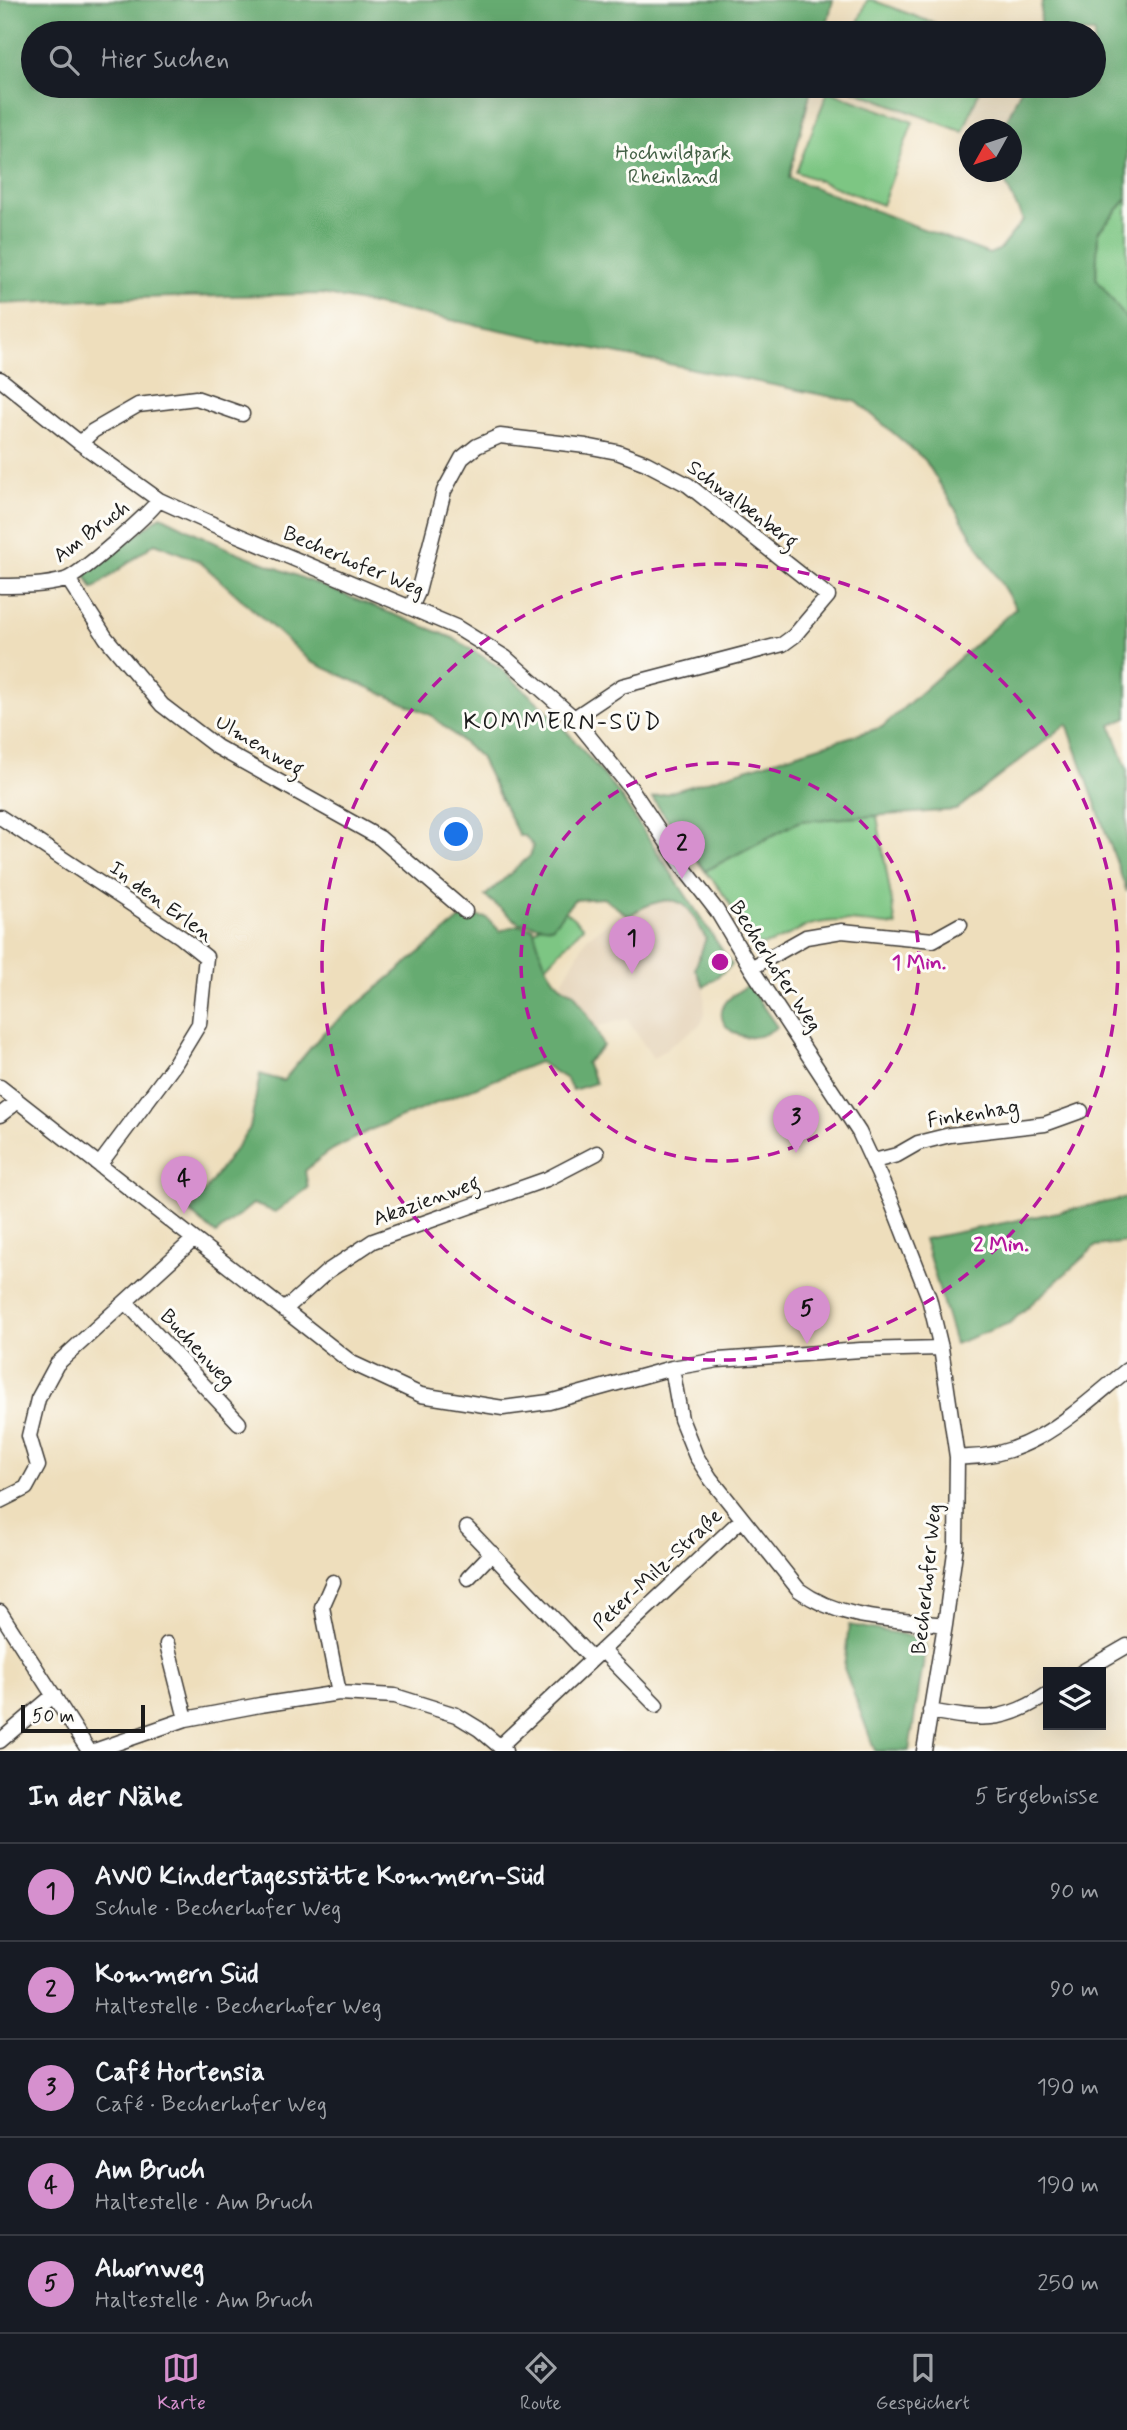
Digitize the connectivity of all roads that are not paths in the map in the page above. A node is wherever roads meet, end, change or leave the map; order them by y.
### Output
1 (0, 379) edge
2 (242, 414) dead end
3 (80, 443) junction
4 (159, 500) junction
5 (68, 579) junction
6 (0, 586) edge
7 (411, 607) junction
8 (574, 718) junction
9 (0, 817) edge
10 (465, 911) dead end
11 (960, 925) dead end
12 (751, 968) junction
13 (0, 1087) edge
14 (17, 1101) junction
15 (1081, 1111) dead end
16 (0, 1115) edge
17 (597, 1153) dead end
18 (874, 1161) junction
19 (100, 1164) junction
20 (193, 1240) junction
21 (126, 1302) junction
22 (284, 1310) junction
23 (941, 1348) junction
24 (672, 1368) junction
25 (1127, 1370) edge
26 (239, 1423) dead end
27 (957, 1457) junction
28 (0, 1502) edge
29 (742, 1519) junction
30 (467, 1528) dead end
31 (492, 1553) junction
32 (468, 1578) dead end
33 (333, 1582) dead end
34 (0, 1612) edge
35 (946, 1625) junction
36 (167, 1644) dead end
37 (1127, 1646) edge
38 (597, 1655) junction
39 (1091, 1667) edge
40 (339, 1693) junction
41 (54, 1695) junction
42 (1043, 1698) edge
43 (656, 1705) dead end
44 (930, 1711) junction
45 (186, 1719) junction
46 (0, 1741) edge
47 (503, 1748) edge
48 (92, 1751) edge
49 (924, 1751) edge

1 - 3 street, Becherhofer Weg
2 - 3 street
3 - 4 street, Becherhofer Weg
4 - 5 street, Am Bruch
4 - 7 street, Becherhofer Weg
5 - 6 street, Am Bruch
5 - 10 street, Ulmenweg
7 - 8 street, Becherhofer Weg
7 - 8 street, Schwalbenberg
8 - 12 street, Becherhofer Weg
9 - 19 street, In den Erlen
11 - 12 street
12 - 18 street, Becherhofer Weg
13 - 14 street
14 - 16 street
14 - 19 street
15 - 18 street, Finkenhag
17 - 22 street, Akazienweg
18 - 23 street, Becherhofer Weg
19 - 20 street
20 - 21 street
20 - 22 street
21 - 26 street, Buchenweg
21 - 28 street
22 - 24 street
23 - 24 street
23 - 27 street, Becherhofer Weg
24 - 29 street
25 - 27 street
27 - 35 street, Becherhofer Weg
29 - 35 street
29 - 38 street, Peter-Milz-Straße
30 - 31 street
31 - 32 street
31 - 38 street
33 - 40 street
34 - 41 street
35 - 44 street, Becherhofer Weg
36 - 45 street
37 - 39 street
38 - 43 street, Peter-Milz-Straße
38 - 47 street, Peter-Milz-Straße
40 - 45 street
40 - 47 street
41 - 46 street
41 - 48 street
42 - 44 street
44 - 49 street, Becherhofer Weg
45 - 48 street

